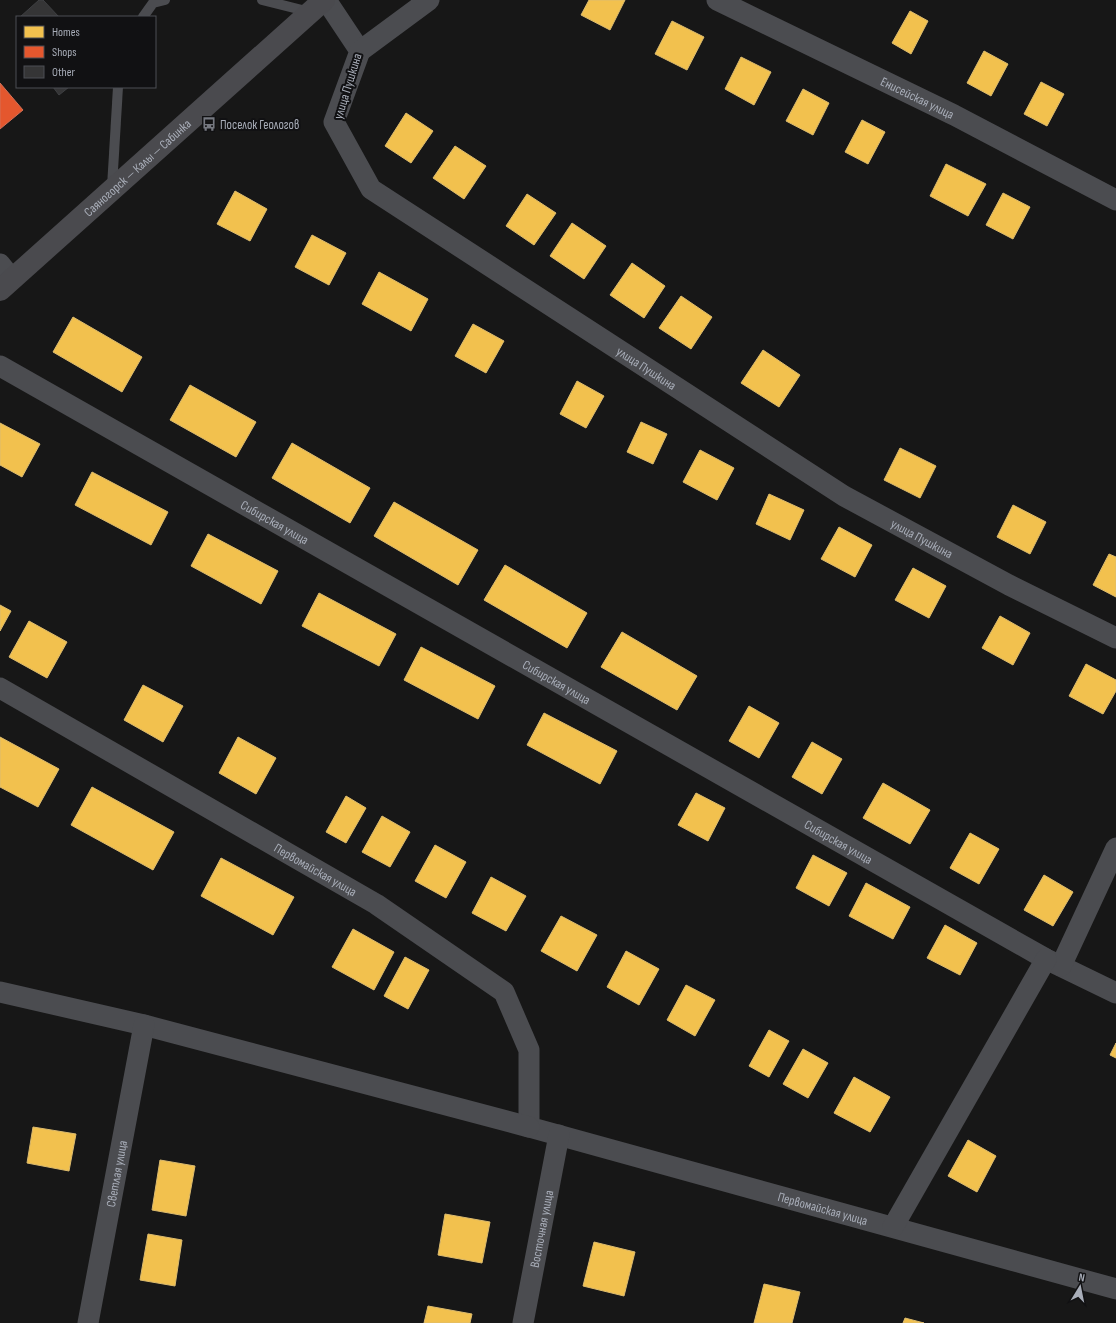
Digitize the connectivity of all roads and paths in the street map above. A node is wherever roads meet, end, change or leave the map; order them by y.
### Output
1 (165, 0) edge
2 (262, 0) edge
3 (429, 0) edge
4 (716, 0) edge
5 (320, 4) edge
6 (144, 16) edge
7 (360, 51) junction
8 (118, 88) edge
9 (112, 189) junction
10 (1116, 200) edge
11 (4, 278) edge
12 (0, 366) edge
13 (1116, 638) edge
14 (0, 688) edge
15 (1116, 848) edge
16 (1053, 962) junction
17 (0, 992) edge
18 (1116, 993) edge
19 (144, 1025) junction
20 (529, 1127) junction
21 (559, 1135) junction
22 (893, 1227) junction
23 (1116, 1289) edge
24 (88, 1323) edge
25 (523, 1323) edge

1 - 6 lane
2 - 5 lane
3 - 7 street
4 - 10 street, Енисейская улица
5 - 7 street, улица Пушкина
5 - 9 street, Саяногорск — Калы — Сабинка
7 - 13 street, улица Пушкина
8 - 9 lane
9 - 11 street, Саяногорск — Калы — Сабинка
12 - 16 street, Сибирская улица
14 - 20 street, Первомайская улица
15 - 16 street
16 - 18 street, Сибирская улица
16 - 22 street
17 - 19 street, Первомайская улица
19 - 20 street, Первомайская улица
19 - 24 street, Светлая улица
20 - 21 street, Первомайская улица
21 - 22 street, Первомайская улица
21 - 25 street, Восточная улица
22 - 23 street, Первомайская улица

